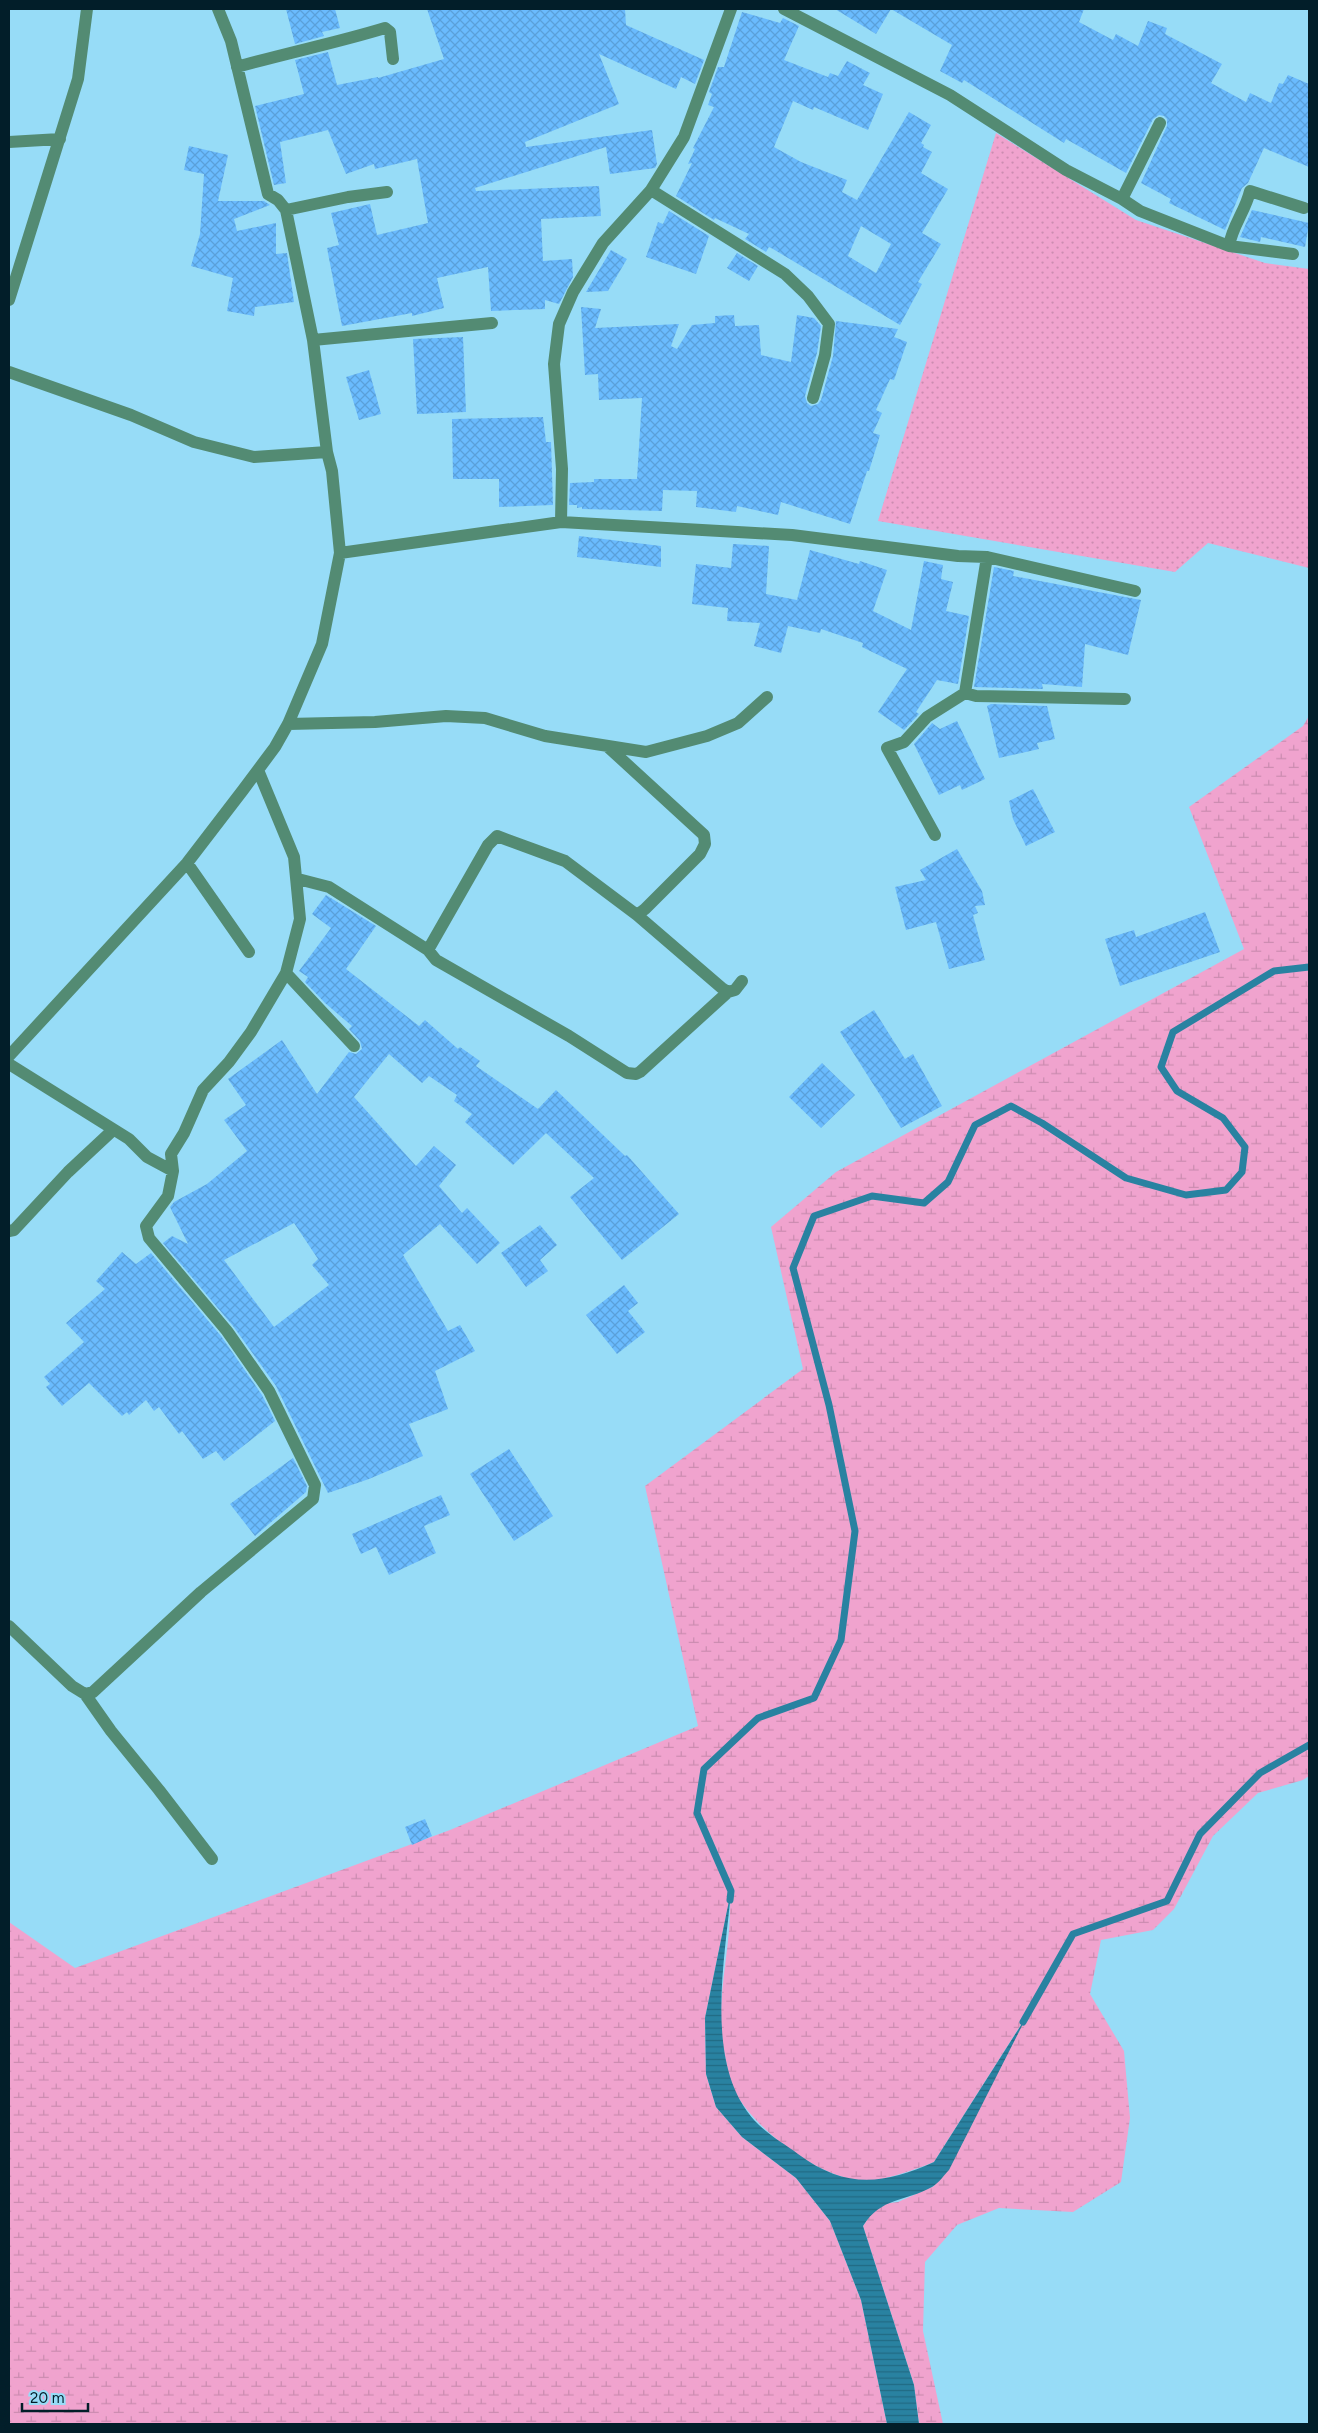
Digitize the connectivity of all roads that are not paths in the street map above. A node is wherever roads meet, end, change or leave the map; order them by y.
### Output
1 (87, 9) edge
2 (218, 9) edge
3 (732, 9) edge
4 (784, 9) edge
5 (393, 59) dead end
6 (237, 67) junction
7 (1160, 123) dead end
8 (60, 139) junction
9 (9, 142) edge
10 (651, 190) junction
11 (387, 192) dead end
12 (1122, 199) junction
13 (1304, 208) dead end
14 (286, 210) junction
15 (1229, 246) junction
16 (1293, 254) dead end
17 (9, 300) edge
18 (492, 323) dead end
19 (313, 340) junction
20 (9, 372) edge
21 (813, 398) dead end
22 (327, 452) junction
23 (562, 522) junction
24 (340, 553) junction
25 (987, 557) junction
26 (1135, 591) dead end
27 (965, 693) junction
28 (767, 697) dead end
29 (1125, 699) dead end
30 (288, 724) junction
31 (607, 746) junction
32 (258, 770) junction
33 (935, 835) dead end
34 (187, 864) junction
35 (298, 879) junction
36 (637, 915) junction
37 (428, 950) junction
38 (249, 952) dead end
39 (286, 974) junction
40 (742, 981) dead end
41 (728, 992) junction
42 (354, 1046) dead end
43 (9, 1063) edge
44 (113, 1130) junction
45 (172, 1171) junction
46 (9, 1231) edge
47 (9, 1626) edge
48 (84, 1694) junction
49 (212, 1860) dead end

1 - 8 street
2 - 6 street
3 - 10 street
4 - 12 street
5 - 6 street
6 - 14 street
7 - 12 street
8 - 9 street
8 - 17 street
10 - 21 street
10 - 23 street
11 - 14 street
12 - 15 street
13 - 15 street
14 - 19 street
15 - 16 street
18 - 19 street
19 - 22 street
20 - 22 street
22 - 24 street
23 - 24 street
23 - 25 street
24 - 30 street
25 - 26 street
25 - 27 street
27 - 29 street
27 - 33 street
28 - 31 street
30 - 31 street
30 - 32 street
31 - 36 street
32 - 34 street
32 - 35 street
34 - 38 street
34 - 43 street
35 - 37 street
35 - 39 street
36 - 37 street
36 - 41 street
37 - 41 street
39 - 42 street
39 - 45 street
40 - 41 street
43 - 44 street
44 - 45 street
44 - 46 street
45 - 48 street
47 - 48 street
48 - 49 street

